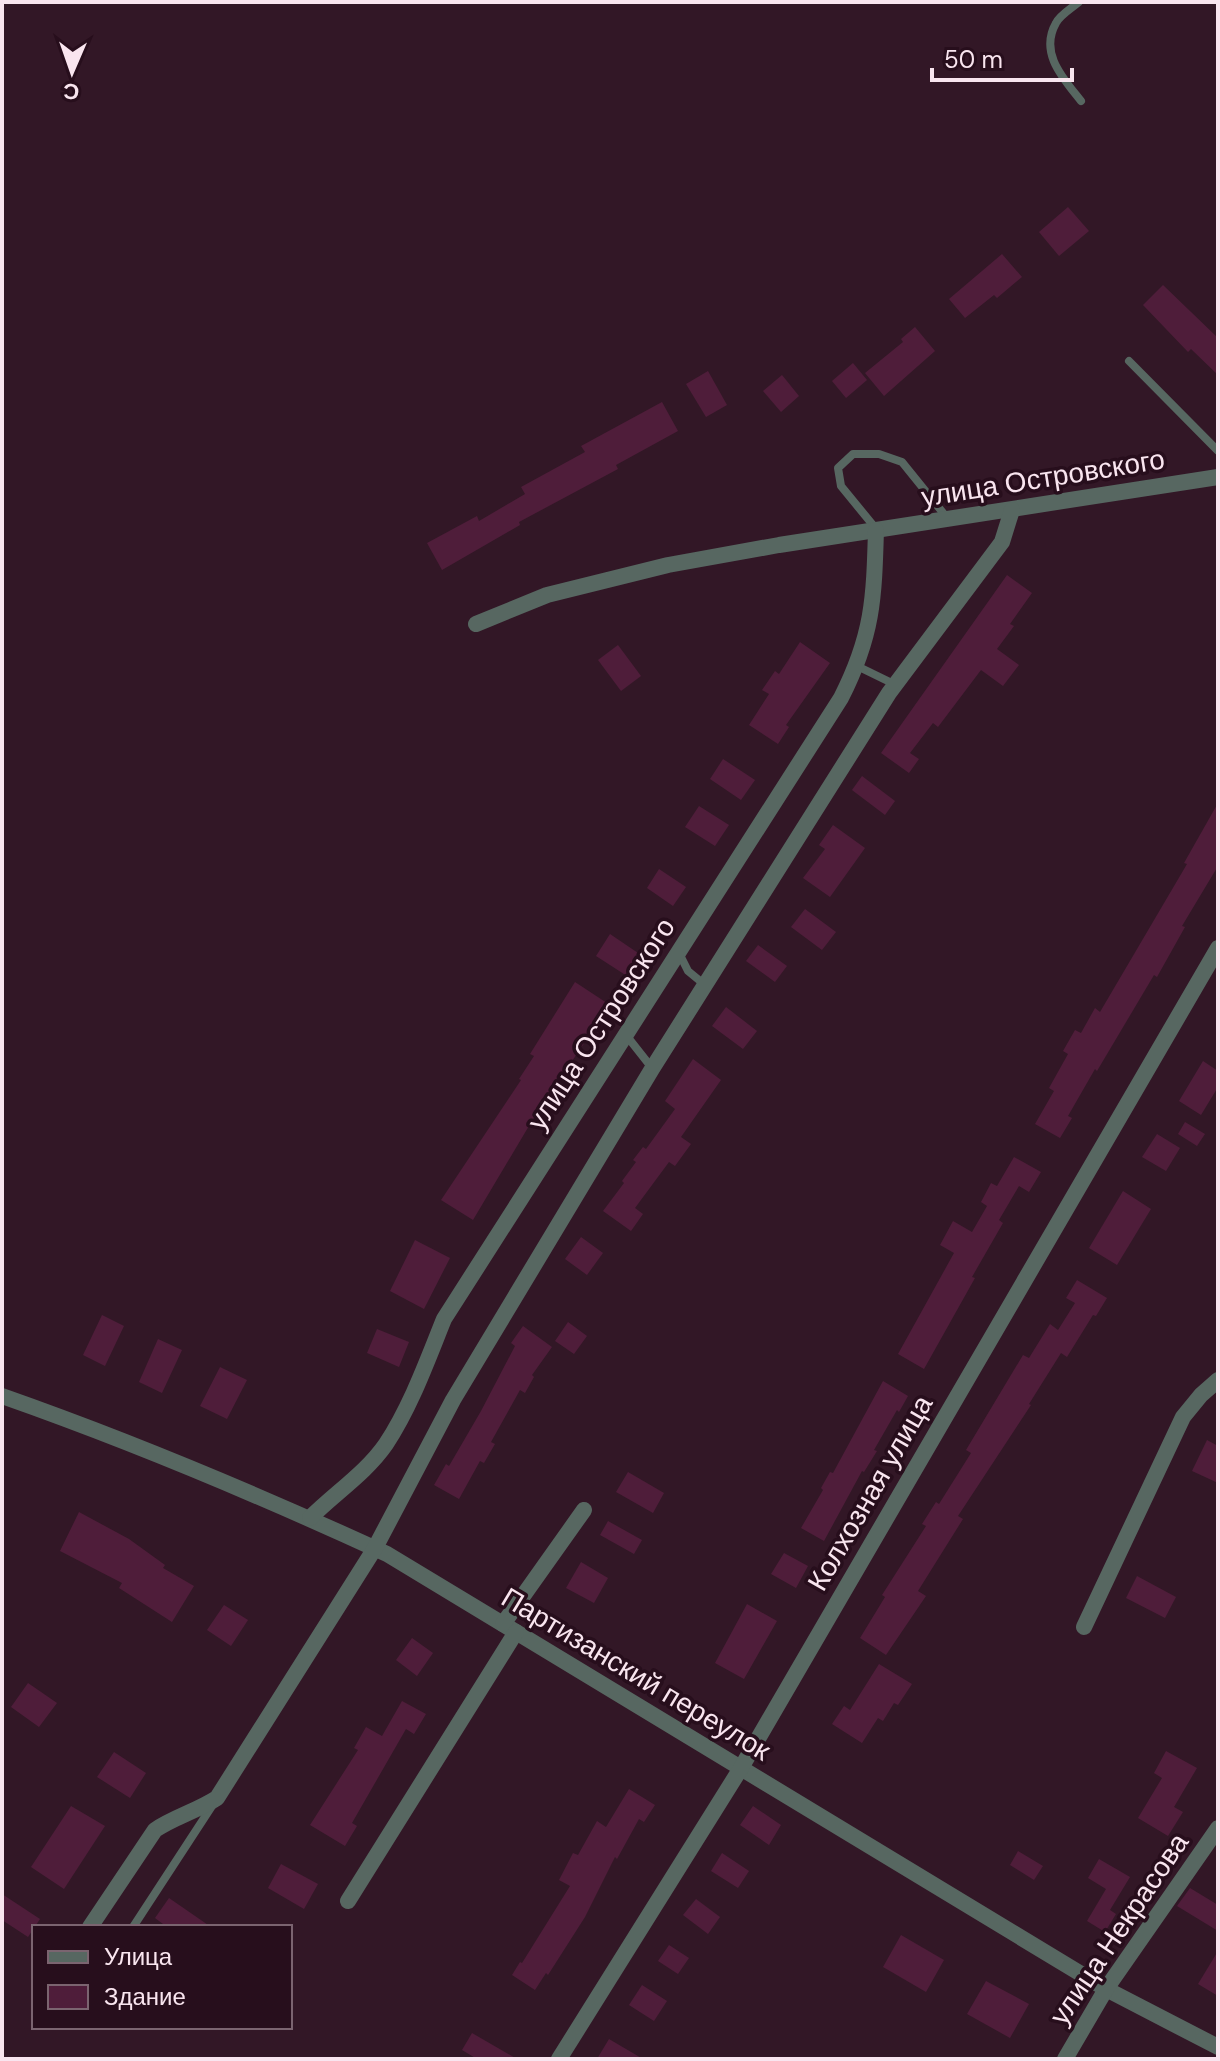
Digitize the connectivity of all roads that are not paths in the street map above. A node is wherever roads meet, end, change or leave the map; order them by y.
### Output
1 (1079, 2) edge
2 (1081, 101) dead end
3 (1129, 361) dead end
4 (1218, 451) edge
5 (1218, 477) edge
6 (1012, 510) junction
7 (948, 520) junction
8 (877, 530) junction
9 (476, 624) dead end
10 (857, 666) junction
11 (896, 685) junction
12 (1218, 948) edge
13 (678, 952) junction
14 (705, 985) junction
15 (625, 1034) junction
16 (652, 1069) junction
17 (1218, 1380) edge
18 (2, 1396) edge
19 (584, 1510) dead end
20 (310, 1518) junction
21 (375, 1548) junction
22 (1084, 1627) dead end
23 (510, 1628) junction
24 (741, 1768) junction
25 (217, 1798) junction
26 (1218, 1828) edge
27 (348, 1901) dead end
28 (91, 1925) edge
29 (134, 1925) edge
30 (1106, 1989) junction
31 (1218, 2047) edge
32 (559, 2059) edge
33 (1065, 2059) edge

1 - 2 lane
3 - 4 lane
5 - 6 street, улица Островского
6 - 7 street, улица Островского
6 - 11 street
7 - 8 street, улица Островского
7 - 8 lane
8 - 9 street, улица Островского
8 - 10 street, улица Островского
10 - 11 lane
10 - 13 street, улица Островского
11 - 14 street
12 - 24 street, Колхозная улица
13 - 14 lane
13 - 15 street, улица Островского
14 - 16 street
15 - 16 lane
15 - 20 street, улица Островского
16 - 21 street
17 - 22 street
18 - 20 street, Партизанский переулок
19 - 23 street
20 - 21 street, Партизанский переулок
21 - 23 street, Партизанский переулок
21 - 25 street
23 - 24 street, Партизанский переулок
23 - 27 street
24 - 30 street, Партизанский переулок
24 - 32 street, Колхозная улица
25 - 28 street
25 - 29 lane
26 - 30 street, улица Некрасова
30 - 31 street, Партизанский переулок
30 - 33 street, улица Некрасова

